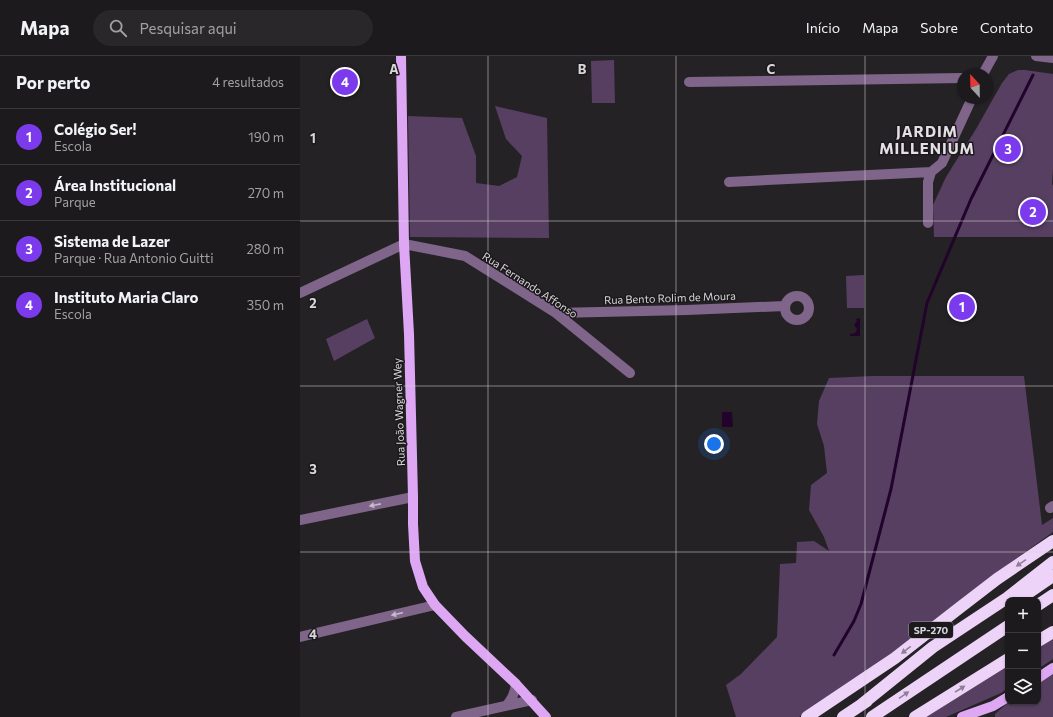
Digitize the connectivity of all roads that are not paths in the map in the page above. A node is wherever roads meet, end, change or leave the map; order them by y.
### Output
1 (401, 56) edge
2 (993, 56) edge
3 (1036, 56) edge
4 (1053, 58) edge
5 (986, 68) edge
6 (957, 78) edge
7 (689, 82) dead end
8 (969, 104) edge
9 (931, 172) junction
10 (729, 182) dead end
11 (928, 223) dead end
12 (404, 244) junction
13 (300, 293) edge
14 (785, 306) dead end
15 (556, 314) junction
16 (630, 373) dead end
17 (413, 497) junction
18 (300, 520) edge
19 (1053, 541) edge
20 (1053, 562) edge
21 (1053, 576) edge
22 (1053, 595) edge
23 (1022, 597) edge
24 (1041, 604) edge
25 (435, 606) junction
26 (1005, 609) edge
27 (1005, 628) edge
28 (1053, 632) edge
29 (300, 637) edge
30 (1041, 639) edge
31 (1005, 661) edge
32 (1053, 668) edge
33 (1041, 676) edge
34 (516, 684) junction
35 (1005, 699) edge
36 (532, 700) junction
37 (861, 705) junction
38 (506, 706) junction
39 (456, 717) edge
40 (546, 717) edge
41 (807, 717) edge
42 (843, 717) edge
43 (872, 717) edge
44 (915, 717) edge
45 (962, 717) edge

1 - 12 main road, Rua João Wagner Wey
2 - 5 street
3 - 4 street
6 - 7 street
8 - 9 street
9 - 10 street
9 - 11 street
12 - 13 street
12 - 15 street, Rua Fernando Affonso
12 - 17 main road, Rua João Wagner Wey
14 - 15 street, Rua Bento Rolim de Moura
15 - 16 street, Rua Fernando Affonso
17 -> 18 street
17 - 25 main road, Rua João Wagner Wey
19 -> 41 highway, SP-270
20 - 37 highway
21 - 23 highway
22 - 24 highway
25 -> 29 street
25 - 34 main road, Rua João Wagner Wey
26 - 37 highway, SP-270
43 -> 27 highway
28 - 30 highway
44 -> 31 highway
32 - 33 main road
34 - 36 main road, Rua João Wagner Wey
34 - 38 street
35 - 45 main road
36 - 38 street
36 - 40 main road, Rua João Wagner Wey
37 - 42 highway, SP-270
38 - 39 street

